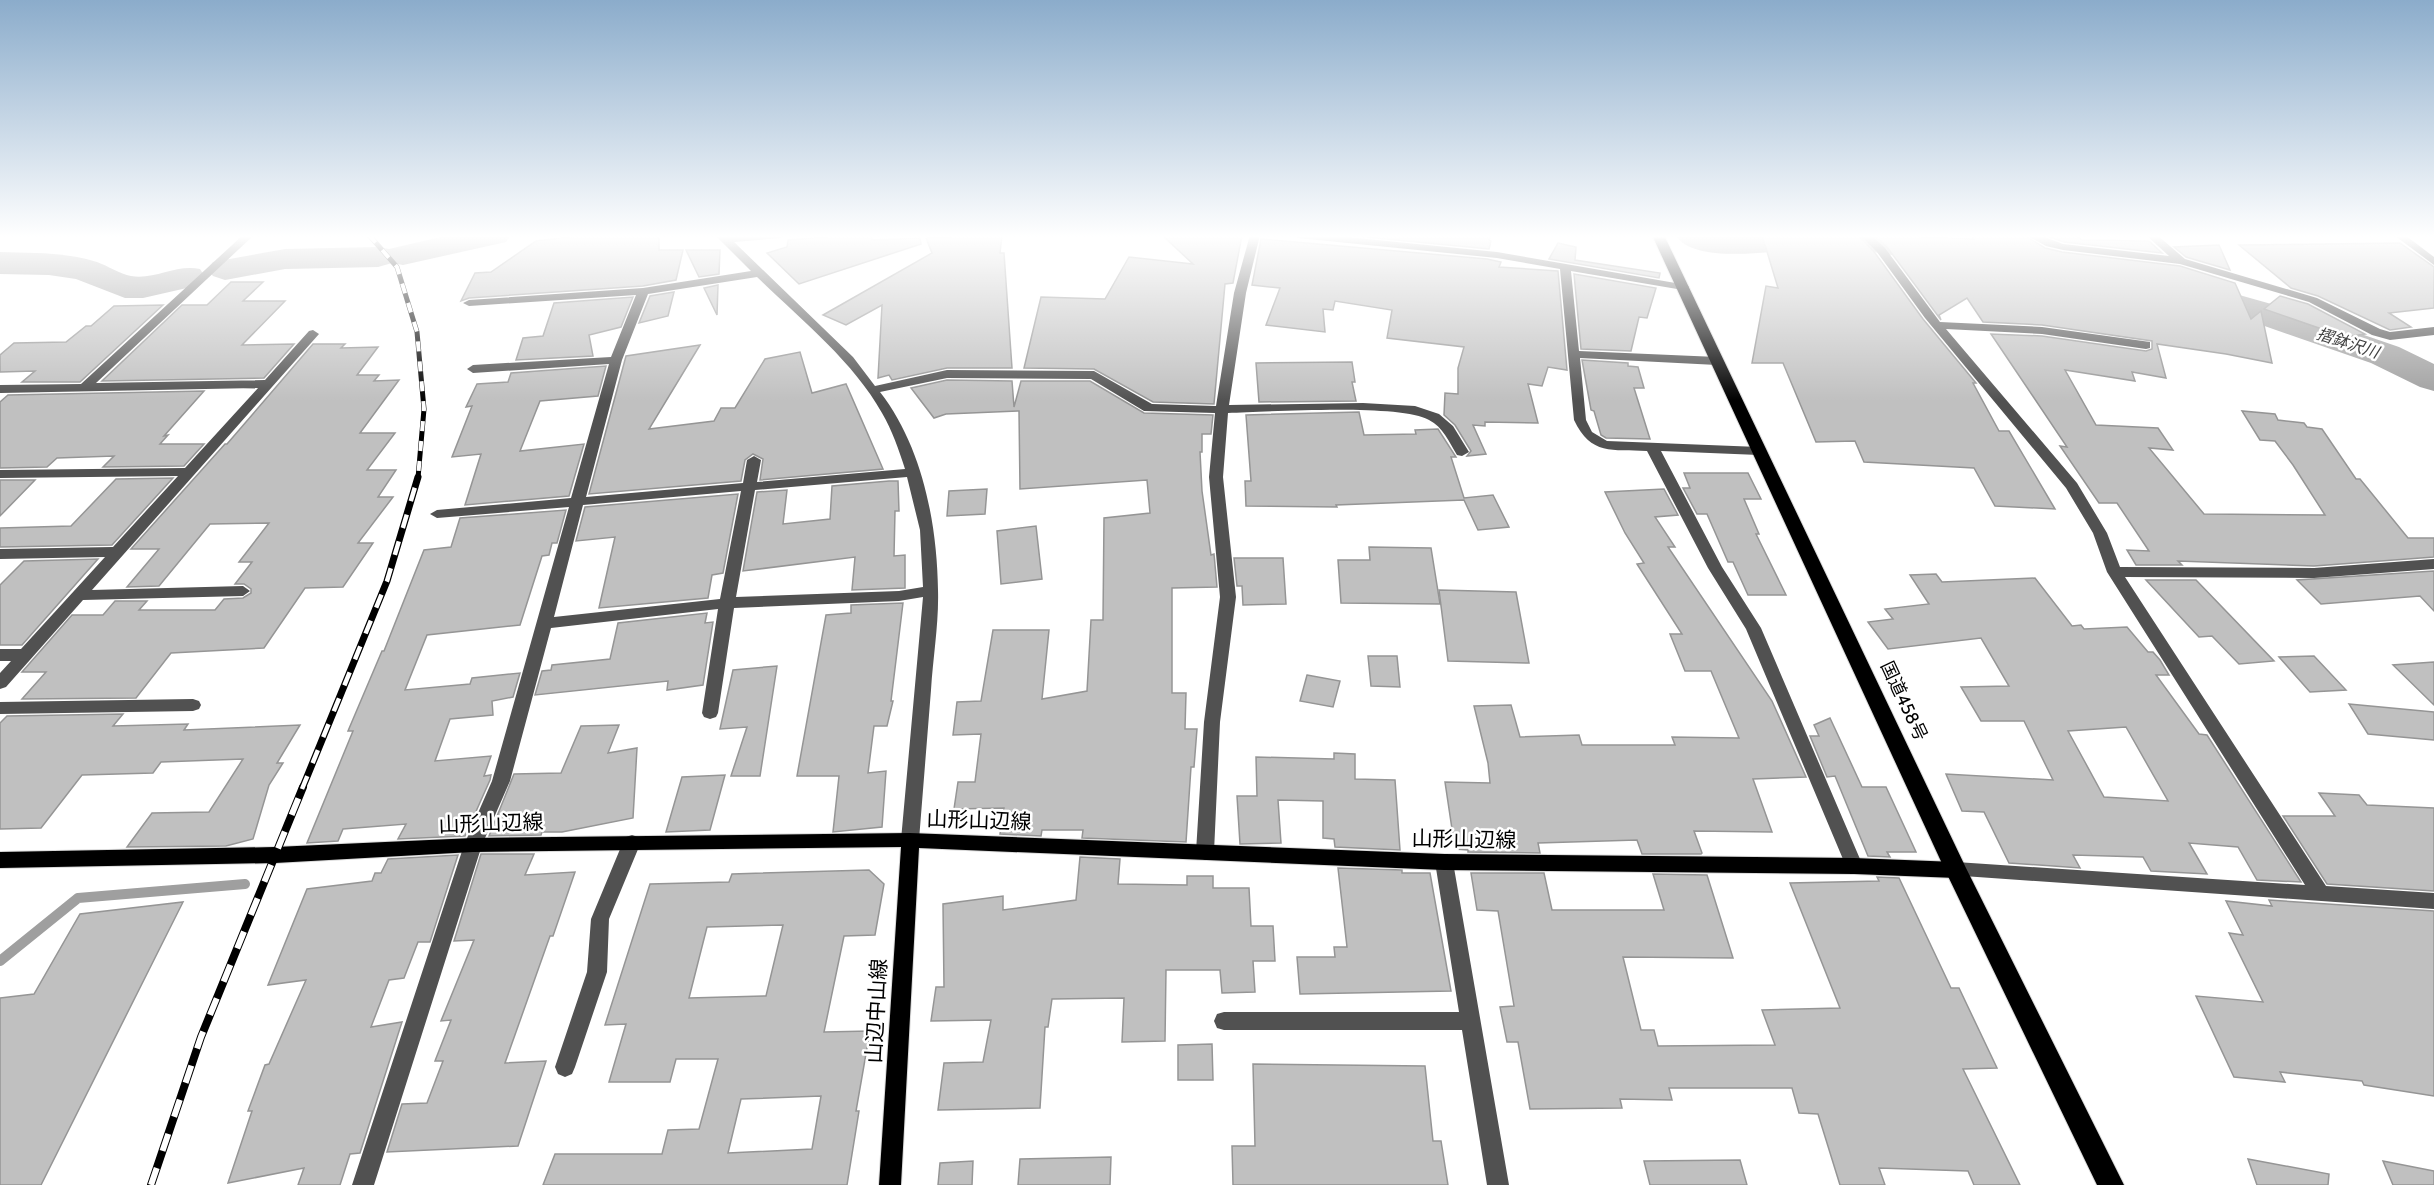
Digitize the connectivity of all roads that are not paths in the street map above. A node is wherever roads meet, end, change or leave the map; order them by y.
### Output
1 (189, 290) edge
2 (648, 290) edge
3 (778, 290) edge
4 (1241, 290) edge
5 (1567, 290) edge
6 (1685, 290) edge
7 (1911, 290) edge
8 (2280, 290) edge
9 (643, 291) junction
10 (469, 303) dead end
11 (1937, 325) junction
12 (2434, 331) edge
13 (313, 334) dead end
14 (2146, 345) dead end
15 (1573, 354) junction
16 (616, 360) junction
17 (1718, 362) junction
18 (473, 369) dead end
19 (268, 384) junction
20 (85, 387) junction
21 (0, 389) edge
22 (872, 390) junction
23 (1222, 408) junction
24 (1653, 449) junction
25 (1759, 450) junction
26 (1462, 452) dead end
27 (754, 460) dead end
28 (188, 472) junction
29 (913, 472) junction
30 (0, 474) edge
31 (750, 485) junction
32 (576, 502) junction
33 (437, 514) dead end
34 (116, 552) junction
35 (0, 554) edge
36 (2434, 564) edge
37 (2114, 572) junction
38 (243, 591) dead end
39 (932, 591) junction
40 (78, 595) junction
41 (727, 603) junction
42 (544, 623) junction
43 (24, 655) junction
44 (0, 656) edge
45 (0, 683) edge
46 (193, 705) dead end
47 (0, 708) edge
48 (710, 713) dead end
49 (910, 840) junction
50 (632, 842) junction
51 (473, 845) junction
52 (1204, 852) junction
53 (0, 860) edge
54 (1444, 862) junction
55 (1854, 866) junction
56 (1956, 870) junction
57 (2320, 892) junction
58 (2434, 901) edge
59 (1224, 1021) dead end
60 (1472, 1021) junction
61 (565, 1067) dead end
62 (363, 1185) edge
63 (890, 1185) edge
64 (1498, 1185) edge
65 (2111, 1185) edge

1 - 20 street
2 - 9 street
3 - 22 street
4 - 23 street
5 - 15 street
6 - 17 highway, 国道458号
7 - 11 street
8 - 12 street
9 - 10 street
9 - 16 street
11 - 14 street
11 - 37 street
13 - 19 street
15 - 17 street
15 - 24 street
16 - 18 street
16 - 32 street
17 - 25 highway, 国道458号
19 - 20 street
19 - 28 street
20 - 21 street
22 - 23 street
22 - 29 street
23 - 26 street
23 - 52 street
24 - 25 street
24 - 55 street
25 - 56 highway, 国道458号
27 - 31 street
28 - 30 street
28 - 34 street
29 - 31 street
29 - 39 street
31 - 32 street
31 - 41 street
32 - 33 street
32 - 42 street
34 - 35 street
34 - 40 street
36 - 37 street
37 - 57 street
38 - 40 street
39 - 41 street
39 - 49 street
40 - 43 street
41 - 42 street
41 - 48 street
42 - 51 street
43 - 44 street
43 - 45 street
46 - 47 street
49 - 50 main road, 山形山辺線
49 - 52 main road, 山形山辺線
49 - 63 main road, 山辺中山線
50 - 51 main road, 山形山辺線
50 - 61 street
51 - 53 main road, 山形山辺線
51 - 62 street
52 - 54 main road, 山形山辺線
54 - 55 main road, 山形山辺線
54 - 60 street
55 - 56 main road, 山形山辺線
56 - 57 street
56 - 65 highway, 国道458号
57 - 58 street
59 - 60 street
60 - 64 street

